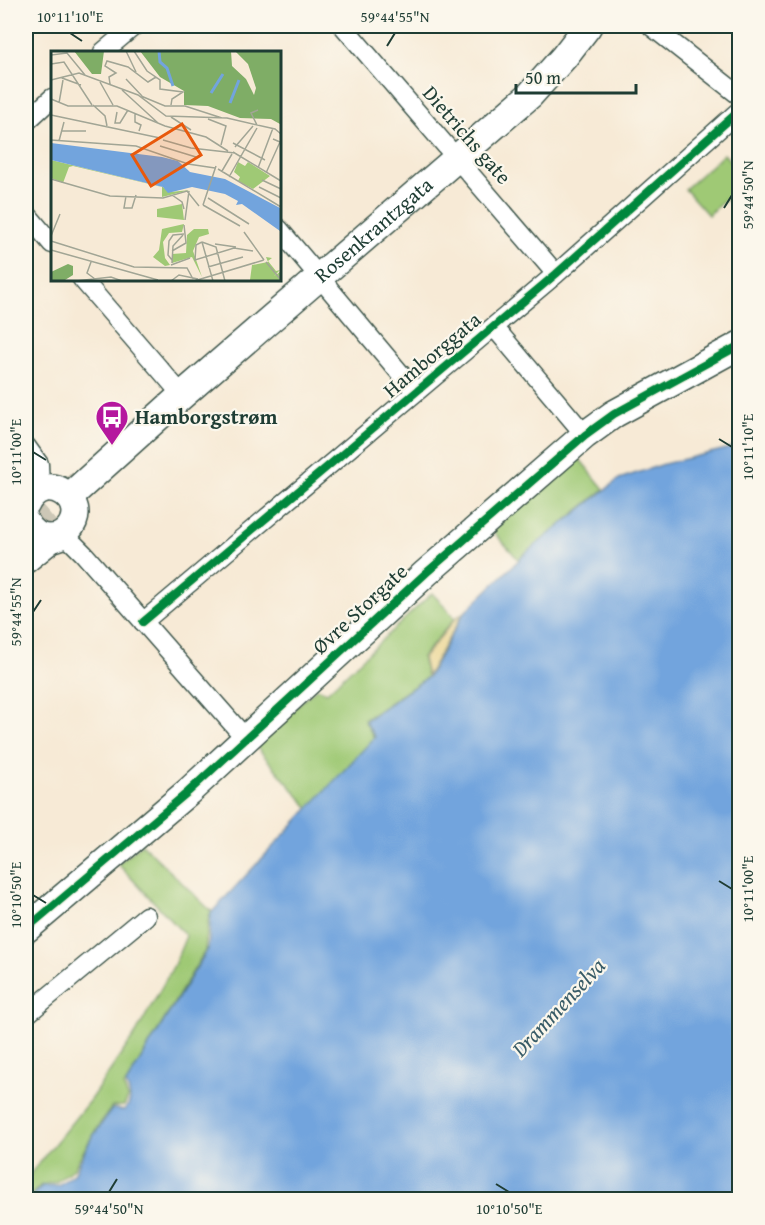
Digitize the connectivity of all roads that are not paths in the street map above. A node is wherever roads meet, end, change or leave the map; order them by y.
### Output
1 (134, 26) edge
2 (343, 26) edge
3 (588, 26) edge
4 (651, 26) edge
5 (104, 51) edge
6 (740, 96) edge
7 (51, 99) edge
8 (740, 110) edge
9 (26, 122) edge
10 (458, 158) junction
11 (26, 213) edge
12 (280, 230) edge
13 (51, 243) edge
14 (556, 274) junction
15 (320, 277) junction
16 (83, 280) edge
17 (494, 327) junction
18 (740, 345) edge
19 (416, 392) junction
20 (182, 395) junction
21 (585, 435) junction
22 (26, 446) edge
23 (33, 496) edge
24 (69, 497) junction
25 (26, 523) edge
26 (58, 536) junction
27 (26, 559) edge
28 (143, 622) junction
29 (246, 740) junction
30 (146, 916) dead end
31 (26, 928) edge
32 (26, 1015) edge

1 - 5 street
2 - 10 street, Dietrichs gate
3 - 10 main road, Rosenkrantzgata
4 - 6 street
7 - 9 street
8 - 14 street, Hamborggata
10 - 14 street, Dietrichs gate
10 - 15 main road, Rosenkrantzgata
11 - 13 street
12 - 15 street
14 - 17 street, Hamborggata
15 - 19 street
15 - 20 main road, Rosenkrantzgata
16 - 20 street
17 - 19 street, Hamborggata
17 - 21 street
18 - 21 main road, Øvre Storgate
19 - 28 street, Hamborggata
20 - 24 main road, Rosenkrantzgata
21 - 29 main road, Øvre Storgate
22 - 23 street
23 - 24 main road
24 - 26 main road
25 - 26 main road
26 - 27 main road
26 - 28 street
28 - 29 street
29 - 31 main road, Øvre Storgate
30 - 32 street

